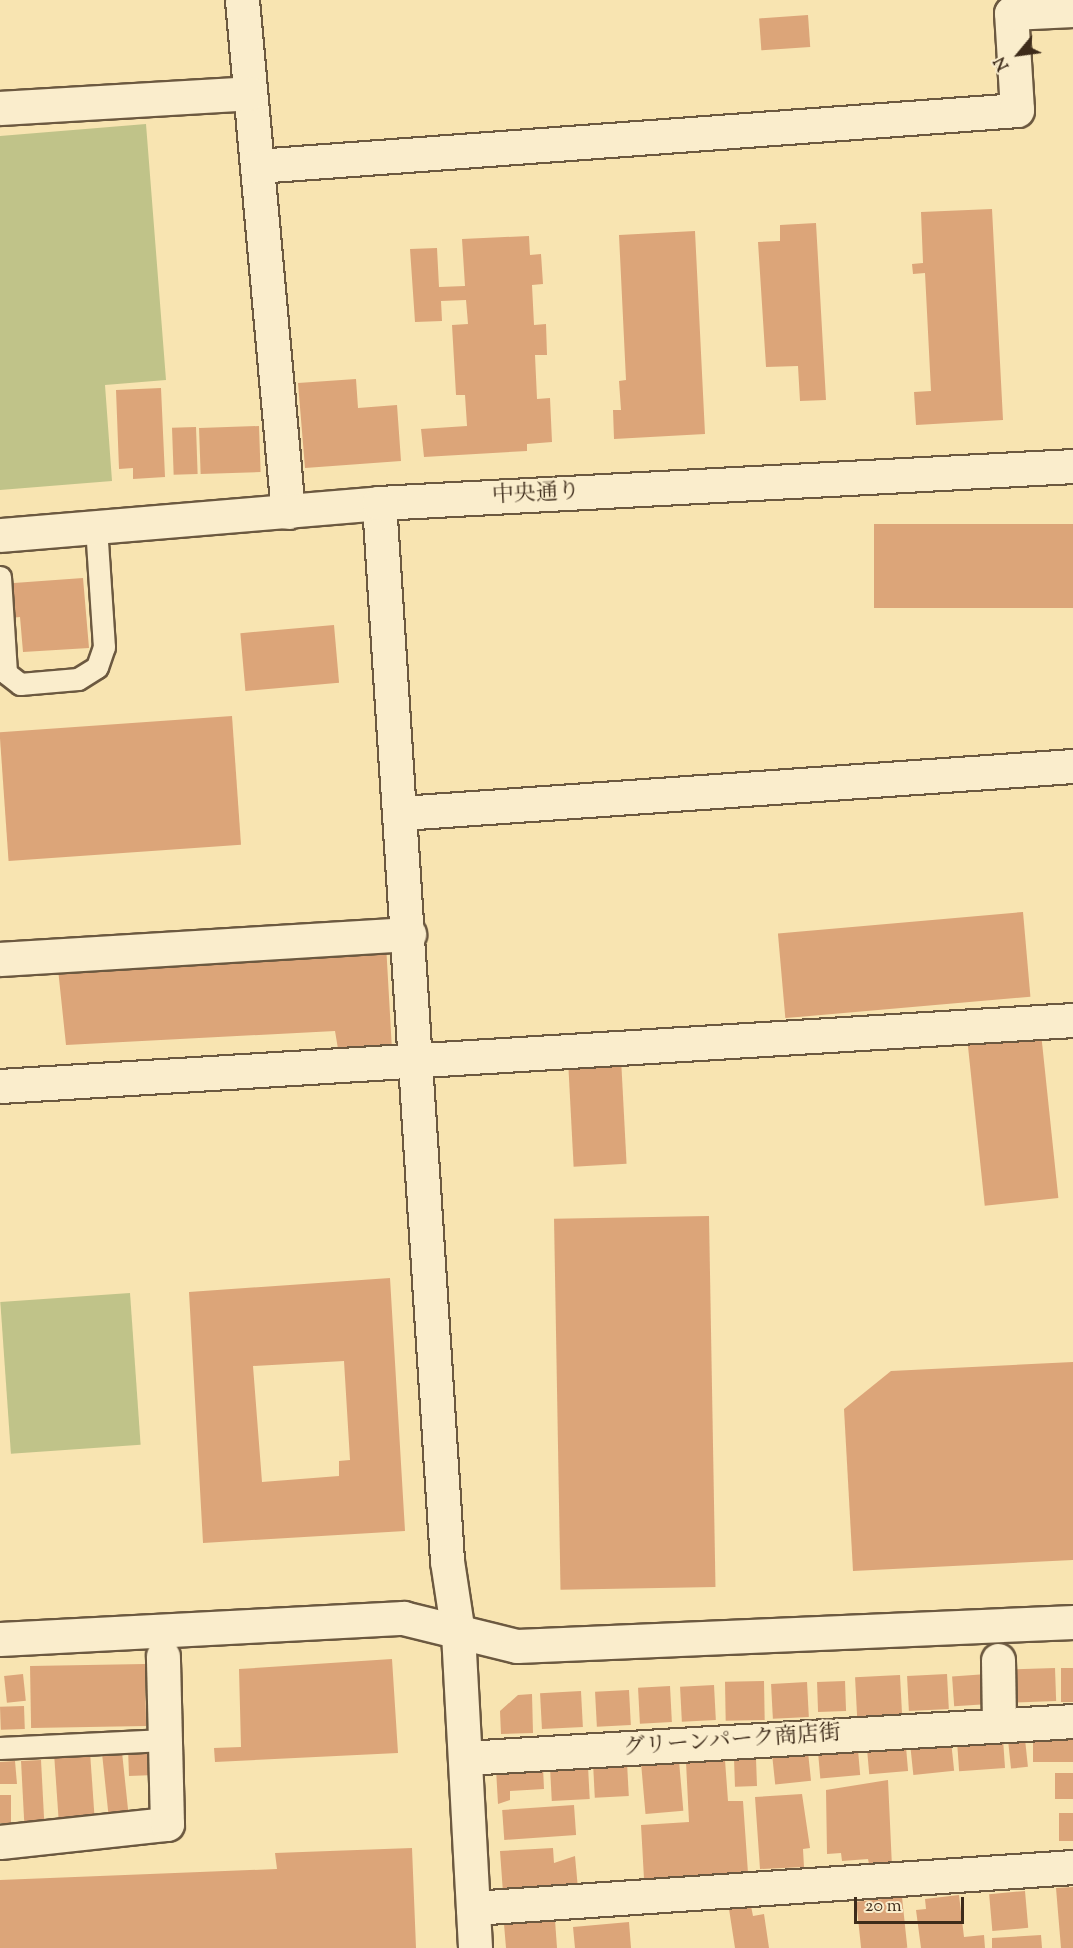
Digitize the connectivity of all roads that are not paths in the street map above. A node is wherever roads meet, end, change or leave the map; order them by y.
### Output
1 (242, 0) edge
2 (1073, 10) edge
3 (250, 93) junction
4 (0, 108) edge
5 (257, 166) junction
6 (1073, 466) edge
7 (378, 503) junction
8 (288, 512) junction
9 (96, 528) junction
10 (0, 535) edge
11 (0, 577) edge
12 (1073, 766) edge
13 (402, 813) junction
14 (409, 934) junction
15 (0, 959) edge
16 (1073, 1020) edge
17 (418, 1061) junction
18 (0, 1086) edge
19 (1073, 1622) edge
20 (458, 1633) junction
21 (0, 1640) edge
22 (163, 1656) dead end
23 (998, 1660) dead end
24 (1073, 1720) edge
25 (999, 1725) junction
26 (165, 1740) junction
27 (0, 1748) edge
28 (465, 1758) junction
29 (0, 1842) edge
30 (1073, 1868) edge
31 (473, 1908) junction
32 (475, 1948) edge

1 - 3 street
2 - 5 street
3 - 4 street
3 - 5 street
5 - 8 street
6 - 7 street, 中央通り
7 - 8 street, 中央通り
7 - 13 street
8 - 9 street, 中央通り
9 - 10 street, 中央通り
9 - 11 lane
12 - 13 street
13 - 14 street
14 - 15 street
14 - 17 street
16 - 17 street
17 - 18 street
17 - 20 street
19 - 20 street
20 - 21 street
20 - 28 street
22 - 26 street
23 - 25 street
24 - 25 street, グリーンパーク商店街
25 - 28 street, グリーンパーク商店街
26 - 27 lane
26 - 29 street
28 - 31 street
30 - 31 street
31 - 32 street

